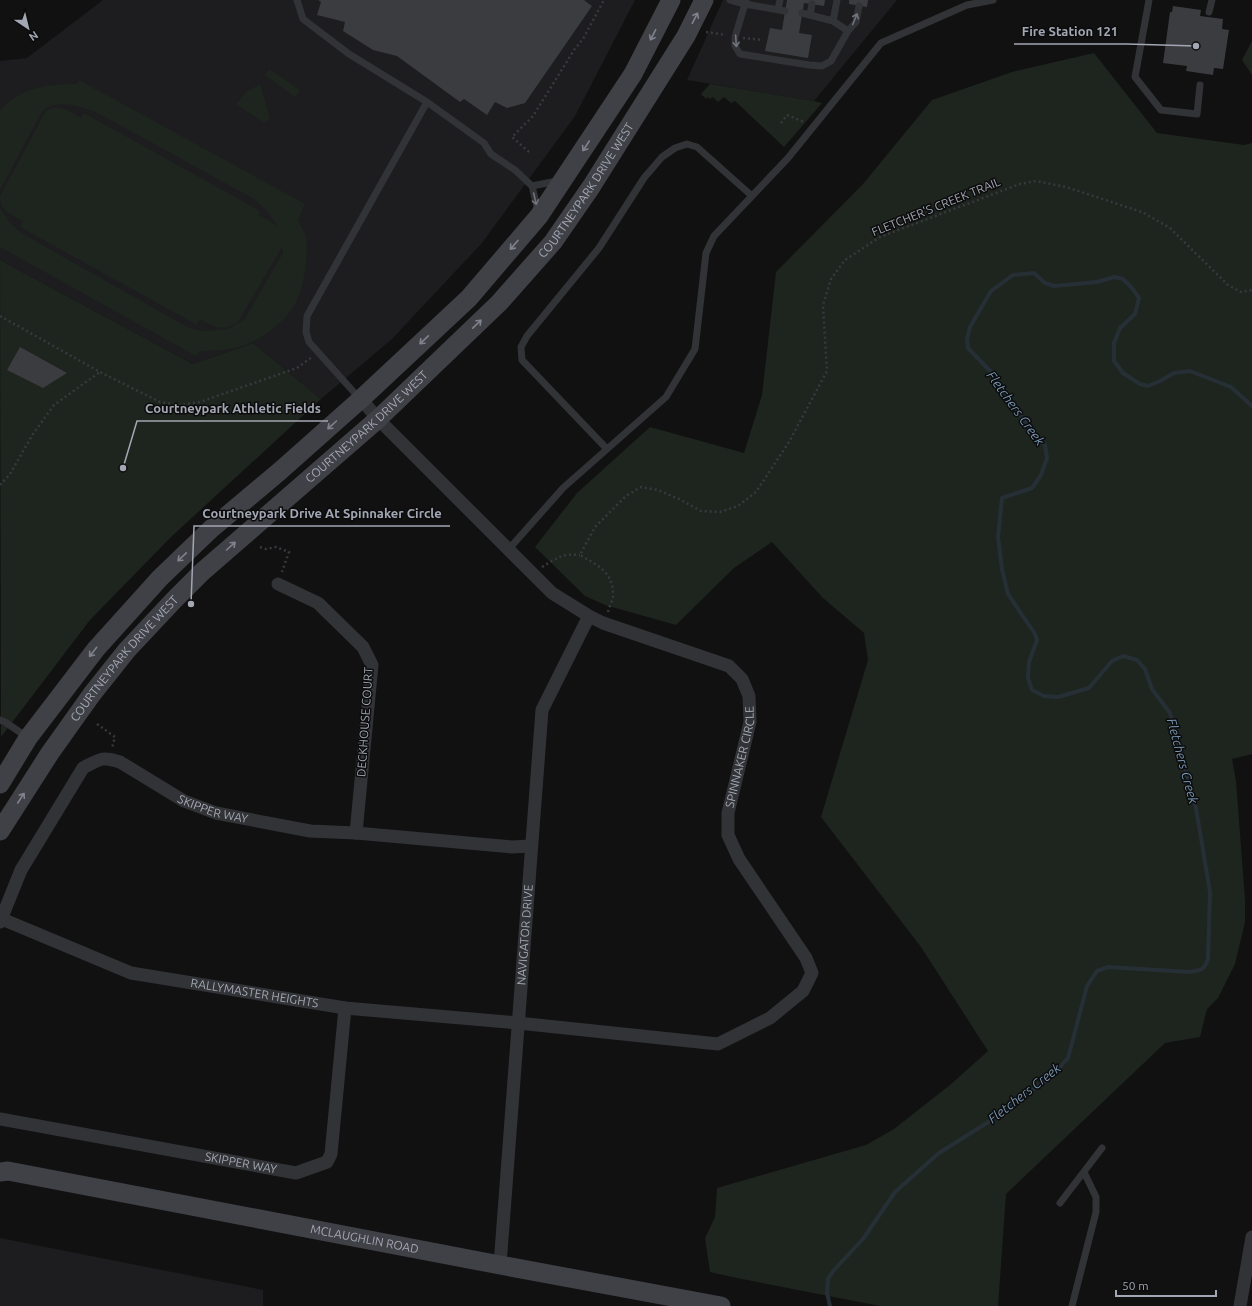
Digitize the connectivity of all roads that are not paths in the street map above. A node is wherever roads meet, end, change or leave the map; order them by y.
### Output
1 (297, 0) edge
2 (671, 0) edge
3 (704, 0) edge
4 (730, 0) edge
5 (780, 0) edge
6 (837, 0) edge
7 (993, 0) edge
8 (1149, 0) edge
9 (1212, 0) edge
10 (745, 2) edge
11 (812, 4) dead end
12 (859, 6) dead end
13 (1209, 12) dead end
14 (834, 21) junction
15 (848, 31) junction
16 (1200, 85) dead end
17 (427, 102) junction
18 (563, 180) junction
19 (532, 186) junction
20 (752, 196) junction
21 (539, 216) junction
22 (361, 399) junction
23 (378, 419) junction
24 (607, 449) junction
25 (508, 550) junction
26 (278, 584) road end
27 (589, 616) junction
28 (0, 720) edge
29 (28, 738) junction
30 (50, 754) junction
31 (0, 784) edge
32 (0, 831) edge
33 (356, 833) junction
34 (531, 846) junction
35 (1, 920) edge
36 (345, 1008) junction
37 (518, 1023) junction
38 (0, 1119) edge
39 (1102, 1148) dead end
40 (3, 1169) edge
41 (1084, 1172) junction
42 (1060, 1203) dead end
43 (1252, 1237) edge
44 (500, 1265) junction
45 (721, 1306) edge
46 (1072, 1306) edge
47 (1240, 1306) edge

1 - 17 lane
2 -> 18 main road, COURTNEYPARK DRIVE WEST
23 -> 3 main road, COURTNEYPARK DRIVE WEST
4 - 10 lane
5 - 10 lane
6 - 14 lane
7 - 20 lane
8 - 16 lane
9 - 13 lane
10 -> 15 lane
11 - 14 lane
15 -> 12 lane
14 - 15 lane
17 - 19 lane
17 - 22 lane
18 - 19 lane
18 - 21 main road, COURTNEYPARK DRIVE WEST
19 -> 21 lane
20 - 24 lane
20 - 24 lane
21 -> 22 main road, COURTNEYPARK DRIVE WEST
22 - 23 street, SPINNAKER CIRCLE
22 -> 29 main road, COURTNEYPARK DRIVE WEST
23 - 25 street, SPINNAKER CIRCLE
30 -> 23 main road, COURTNEYPARK DRIVE WEST
24 - 25 lane
25 - 27 street, SPINNAKER CIRCLE
26 - 33 street, DECKHOUSE COURT
27 - 34 street, NAVIGATOR DRIVE
27 - 37 street, SPINNAKER CIRCLE
28 - 29 lane
29 - 30 main road
29 - 31 main road, COURTNEYPARK DRIVE WEST
32 -> 30 main road, COURTNEYPARK DRIVE WEST
33 - 34 street, SKIPPER WAY
33 - 35 street, SKIPPER WAY
34 - 37 street, NAVIGATOR DRIVE
35 - 36 street, RALLYMASTER HEIGHTS
36 - 37 street, RALLYMASTER HEIGHTS
36 - 38 street, SKIPPER WAY
37 - 44 street, NAVIGATOR DRIVE
39 - 41 lane
40 - 44 main road, MCLAUGHLIN ROAD
41 - 42 lane
41 - 46 lane
43 - 47 street
44 - 45 main road, MCLAUGHLIN ROAD

